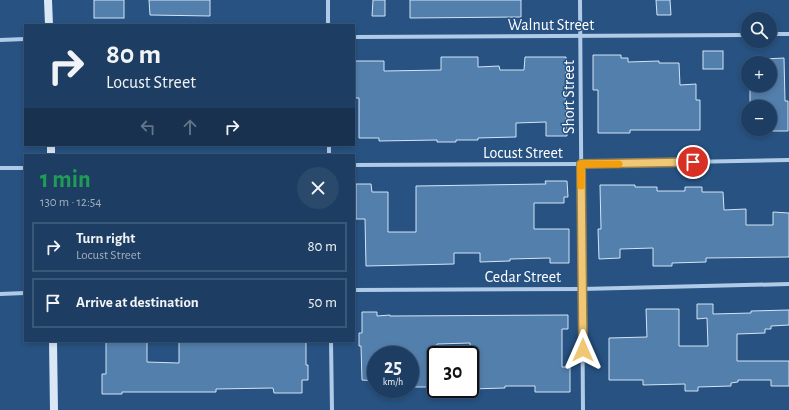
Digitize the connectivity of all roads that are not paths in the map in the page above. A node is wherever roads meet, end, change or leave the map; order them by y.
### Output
1 (48, 0) edge
2 (328, 0) edge
3 (580, 0) edge
4 (49, 24) edge
5 (328, 24) edge
6 (777, 34) edge
7 (789, 34) edge
8 (741, 35) edge
9 (355, 37) edge
10 (580, 37) junction
11 (24, 39) edge
12 (0, 40) edge
13 (789, 160) edge
14 (581, 164) junction
15 (355, 165) edge
16 (0, 168) edge
17 (24, 168) edge
18 (789, 284) edge
19 (582, 289) junction
20 (355, 290) edge
21 (24, 293) edge
22 (0, 294) edge
23 (53, 342) edge
24 (331, 342) edge
25 (54, 410) edge
26 (332, 410) edge
27 (583, 410) edge

1 - 4 main road
2 - 5 street
3 - 10 street, Short Street
6 - 7 street
8 - 10 street, Walnut Street
9 - 10 street, Walnut Street
10 - 14 street, Short Street
11 - 12 street
13 - 14 street, Locust Street
14 - 15 street, Locust Street
14 - 19 street, Short Street
16 - 17 street
18 - 19 street, Cedar Street
19 - 20 street, Cedar Street
19 - 27 street, Short Street
21 - 22 street
23 - 25 main road
24 - 26 street

